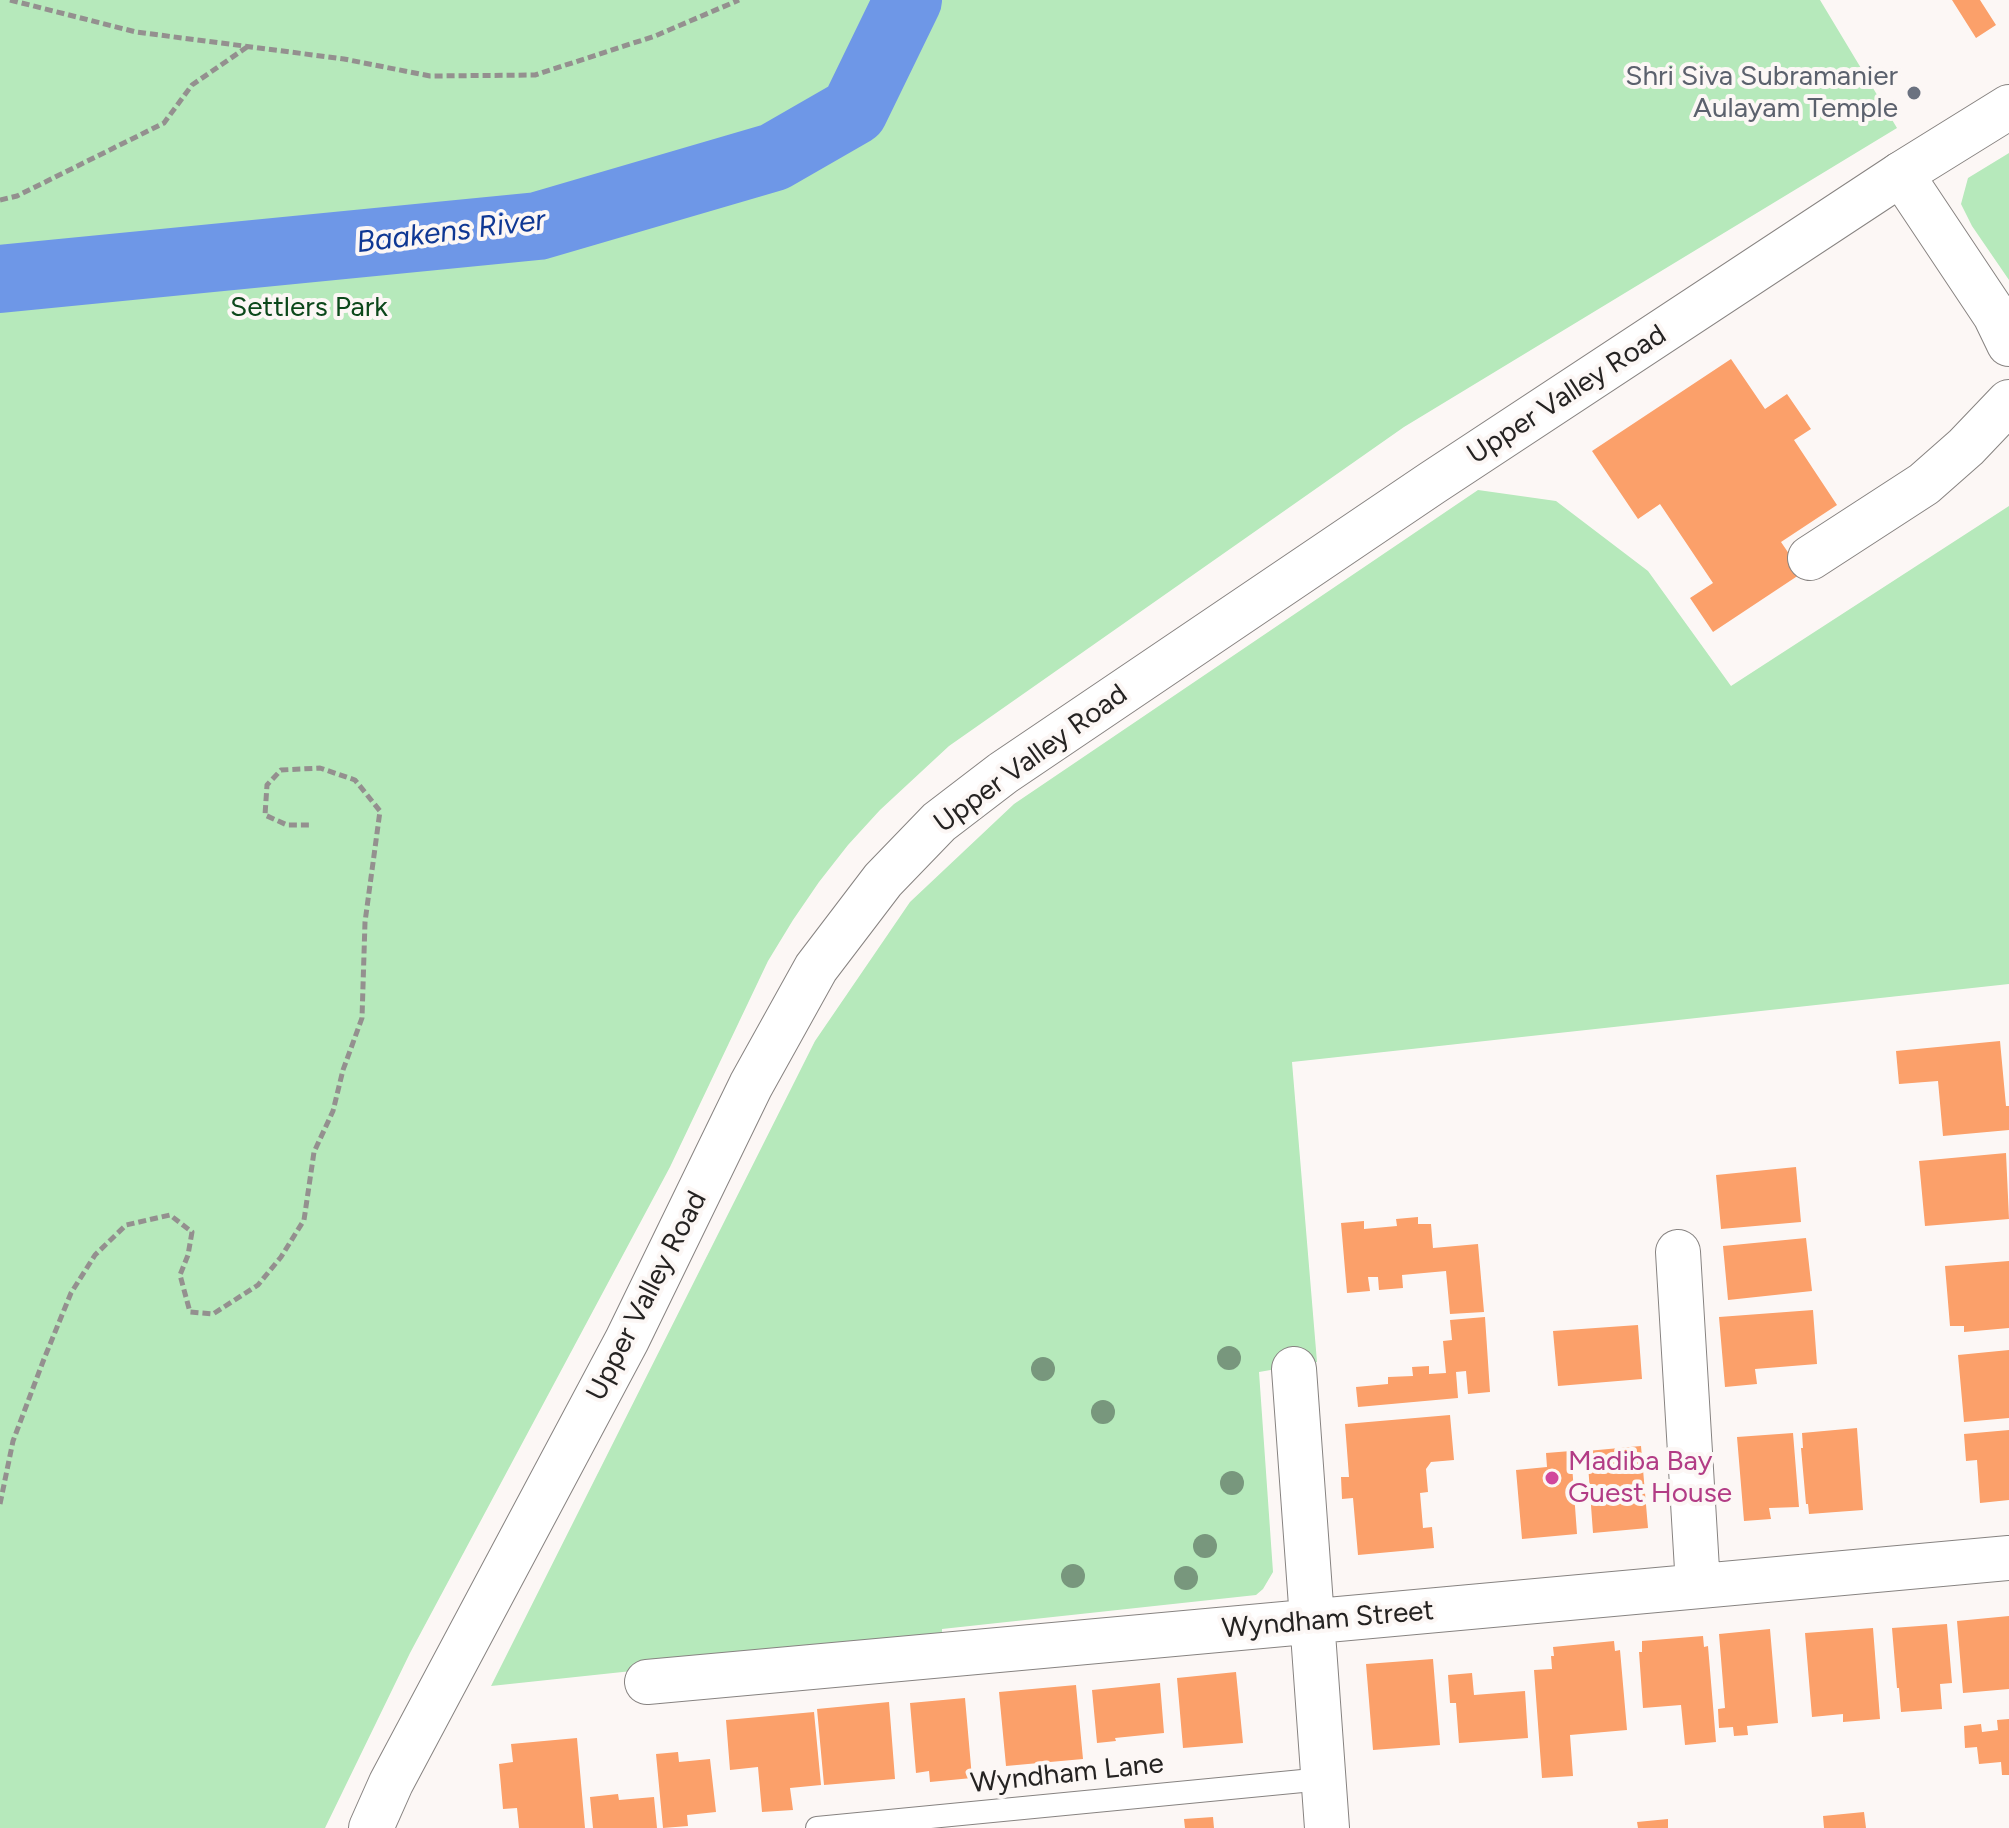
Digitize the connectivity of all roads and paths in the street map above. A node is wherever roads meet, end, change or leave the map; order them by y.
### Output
1 (10, 0) edge
2 (739, 0) edge
3 (248, 47) junction
4 (2009, 107) edge
5 (1901, 174) junction
6 (0, 200) edge
7 (2009, 344) edge
8 (2009, 402) edge
9 (1810, 558) dead end
10 (312, 825) dead end
11 (1678, 1252) dead end
12 (1294, 1369) dead end
13 (0, 1504) edge
14 (2009, 1558) edge
15 (1698, 1586) junction
16 (1312, 1621) junction
17 (647, 1682) dead end
18 (1323, 1779) junction
19 (371, 1828) edge
20 (817, 1828) edge
21 (1327, 1828) edge

1 - 3 path
2 - 3 path
3 - 6 path
4 - 5 street, Upper Valley Road
5 - 7 street
5 - 19 street, Upper Valley Road
8 - 9 street
10 - 13 path
11 - 15 street
12 - 16 street
14 - 15 street, Wyndham Street
15 - 16 street, Wyndham Street
16 - 17 street, Wyndham Street
16 - 18 street
18 - 20 lane, Wyndham Lane
18 - 21 street

